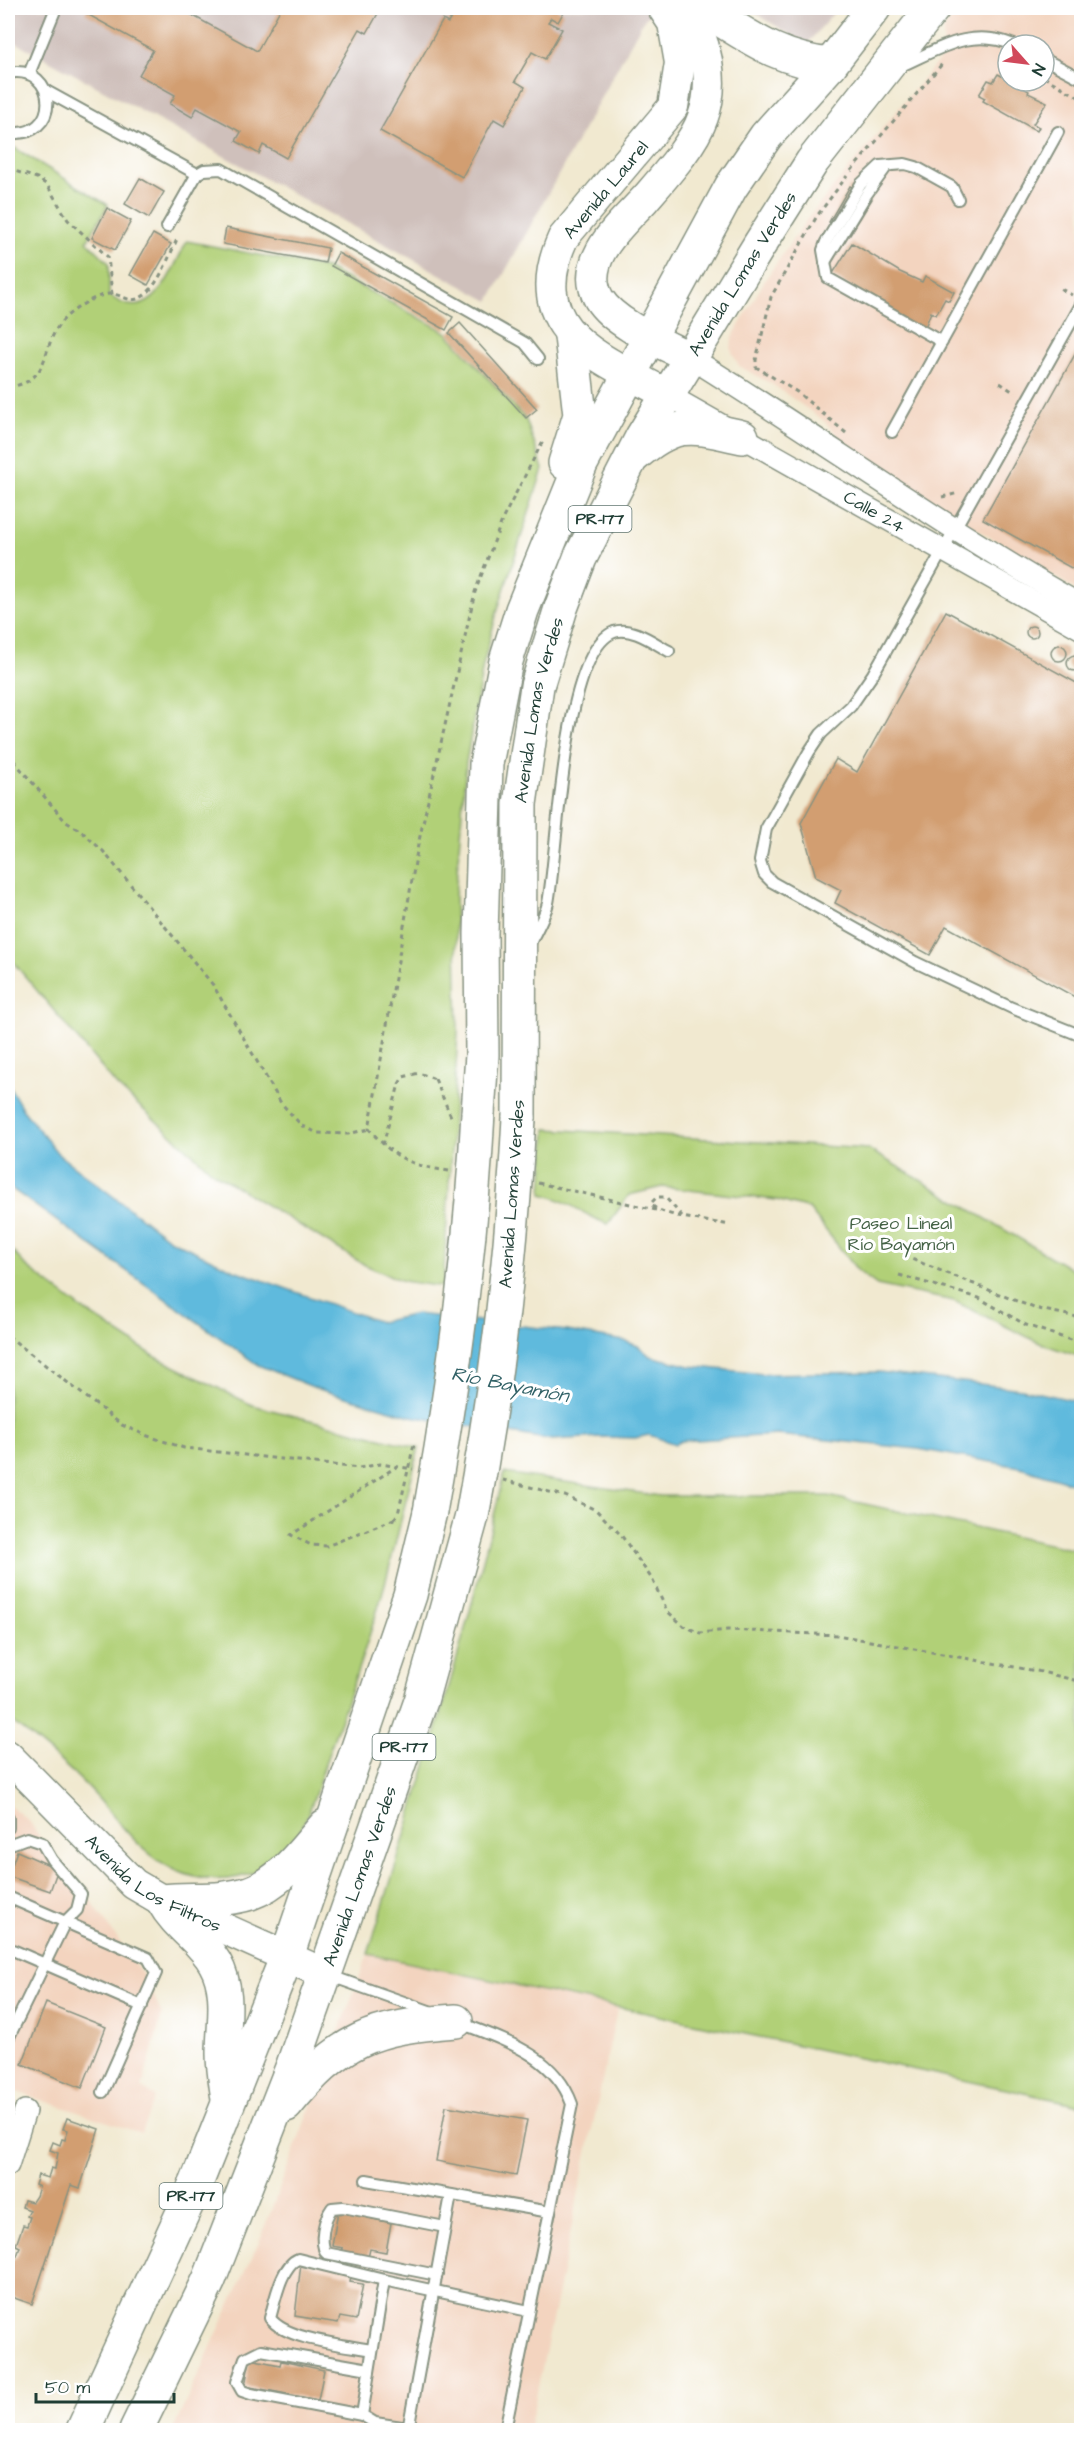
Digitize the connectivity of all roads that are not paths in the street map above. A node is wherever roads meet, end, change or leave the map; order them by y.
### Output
1 (56, 8) edge
2 (663, 8) edge
3 (686, 8) edge
4 (702, 8) edge
5 (874, 8) edge
6 (933, 8) edge
7 (996, 38) edge
8 (830, 64) junction
9 (1056, 65) edge
10 (8, 74) edge
11 (29, 74) junction
12 (1082, 79) edge
13 (875, 81) junction
14 (46, 91) junction
15 (8, 132) edge
16 (1058, 132) dead end
17 (197, 174) junction
18 (958, 199) dead end
19 (167, 227) road end
20 (1082, 303) edge
21 (650, 335) junction
22 (571, 336) junction
23 (942, 342) junction
24 (691, 358) junction
25 (538, 359) dead end
26 (629, 373) junction
27 (668, 395) junction
28 (892, 432) dead end
29 (742, 437) junction
30 (632, 458) junction
31 (955, 528) junction
32 (553, 532) junction
33 (943, 550) junction
34 (1082, 606) edge
35 (1082, 629) edge
36 (669, 651) dead end
37 (517, 968) junction
38 (1082, 1036) edge
39 (8, 1756) edge
40 (336, 1814) junction
41 (8, 1818) edge
42 (8, 1828) edge
43 (8, 1845) edge
44 (8, 1897) edge
45 (162, 1901) junction
46 (65, 1922) junction
47 (8, 1948) edge
48 (287, 1956) junction
49 (45, 1963) junction
50 (325, 1974) junction
51 (142, 2006) junction
52 (456, 2021) junction
53 (8, 2039) edge
54 (104, 2092) dead end
55 (228, 2103) junction
56 (25, 2111) dead end
57 (270, 2126) junction
58 (8, 2165) edge
59 (366, 2180) dead end
60 (451, 2195) junction
61 (550, 2211) junction
62 (445, 2227) junction
63 (437, 2275) junction
64 (384, 2280) junction
65 (434, 2291) junction
66 (530, 2311) junction
67 (372, 2350) junction
68 (369, 2369) junction
69 (362, 2415) junction
70 (374, 2427) edge
71 (409, 2429) edge
72 (82, 2430) edge
73 (136, 2430) edge
74 (422, 2430) edge
75 (505, 2430) edge

1 - 11 lane
2 - 22 street, Avenida Laurel
3 - 21 street, Avenida Laurel
4 - 8 highway
5 - 8 highway, Avenida Lomas Verdes / PR-177
6 - 13 highway, Avenida Lomas Verdes / PR-177
7 - 13 lane
8 - 21 highway, Avenida Lomas Verdes / PR-177
9 - 12 lane
10 - 11 lane
11 - 14 lane
13 - 24 highway, Avenida Lomas Verdes / PR-177
14 - 15 lane
14 - 17 lane
16 - 23 lane
17 - 19 lane
17 - 25 lane
18 - 23 lane
20 - 31 lane
21 - 24 street, Avenida Laurel
21 - 26 highway, Avenida Lomas Verdes / PR-177
22 - 26 street, Avenida Laurel
22 - 32 highway
23 - 28 lane
24 - 27 highway, Avenida Lomas Verdes / PR-177
24 - 31 street, Calle 24
26 - 27 street, Avenida Laurel
26 - 32 highway, Avenida Lomas Verdes / PR-177
27 - 29 street, Calle 24
27 - 30 highway, Avenida Lomas Verdes / PR-177
29 - 30 highway
29 - 33 street, Calle 24
30 - 37 highway, Avenida Lomas Verdes / PR-177
31 - 33 lane
31 - 34 street, Calle 24
32 - 40 highway, Avenida Lomas Verdes / PR-177, bridge
33 - 35 street, Calle 24
33 - 38 lane
36 - 37 lane
37 - 50 highway, Avenida Lomas Verdes / PR-177, bridge
39 - 45 street, Avenida Los Filtros
40 - 45 highway
40 - 48 highway, Avenida Lomas Verdes / PR-177
41 - 42 lane
43 - 46 lane
44 - 46 lane
45 - 48 street, Avenida Los Filtros
45 - 55 highway
46 - 49 lane
46 - 51 lane
47 - 49 lane
48 - 50 street, Avenida Los Filtros
48 - 55 highway, Avenida Lomas Verdes / PR-177
49 - 51 lane
49 - 53 lane
50 - 52 lane
50 - 57 highway, Avenida Lomas Verdes / PR-177
51 - 54 lane
52 - 57 highway
52 - 61 lane
55 - 72 highway, Avenida Lomas Verdes / PR-177
56 - 58 street
57 - 73 highway, Avenida Lomas Verdes / PR-177
59 - 60 lane
60 - 61 lane
60 - 62 lane
61 - 66 lane
62 - 63 lane
62 - 63 lane
63 - 65 lane
64 - 65 lane
64 - 67 lane
64 - 67 lane
65 - 66 lane
65 - 71 lane
66 - 75 lane
67 - 68 lane
68 - 69 lane
68 - 69 lane
69 - 70 lane
70 - 71 lane
71 - 74 lane

